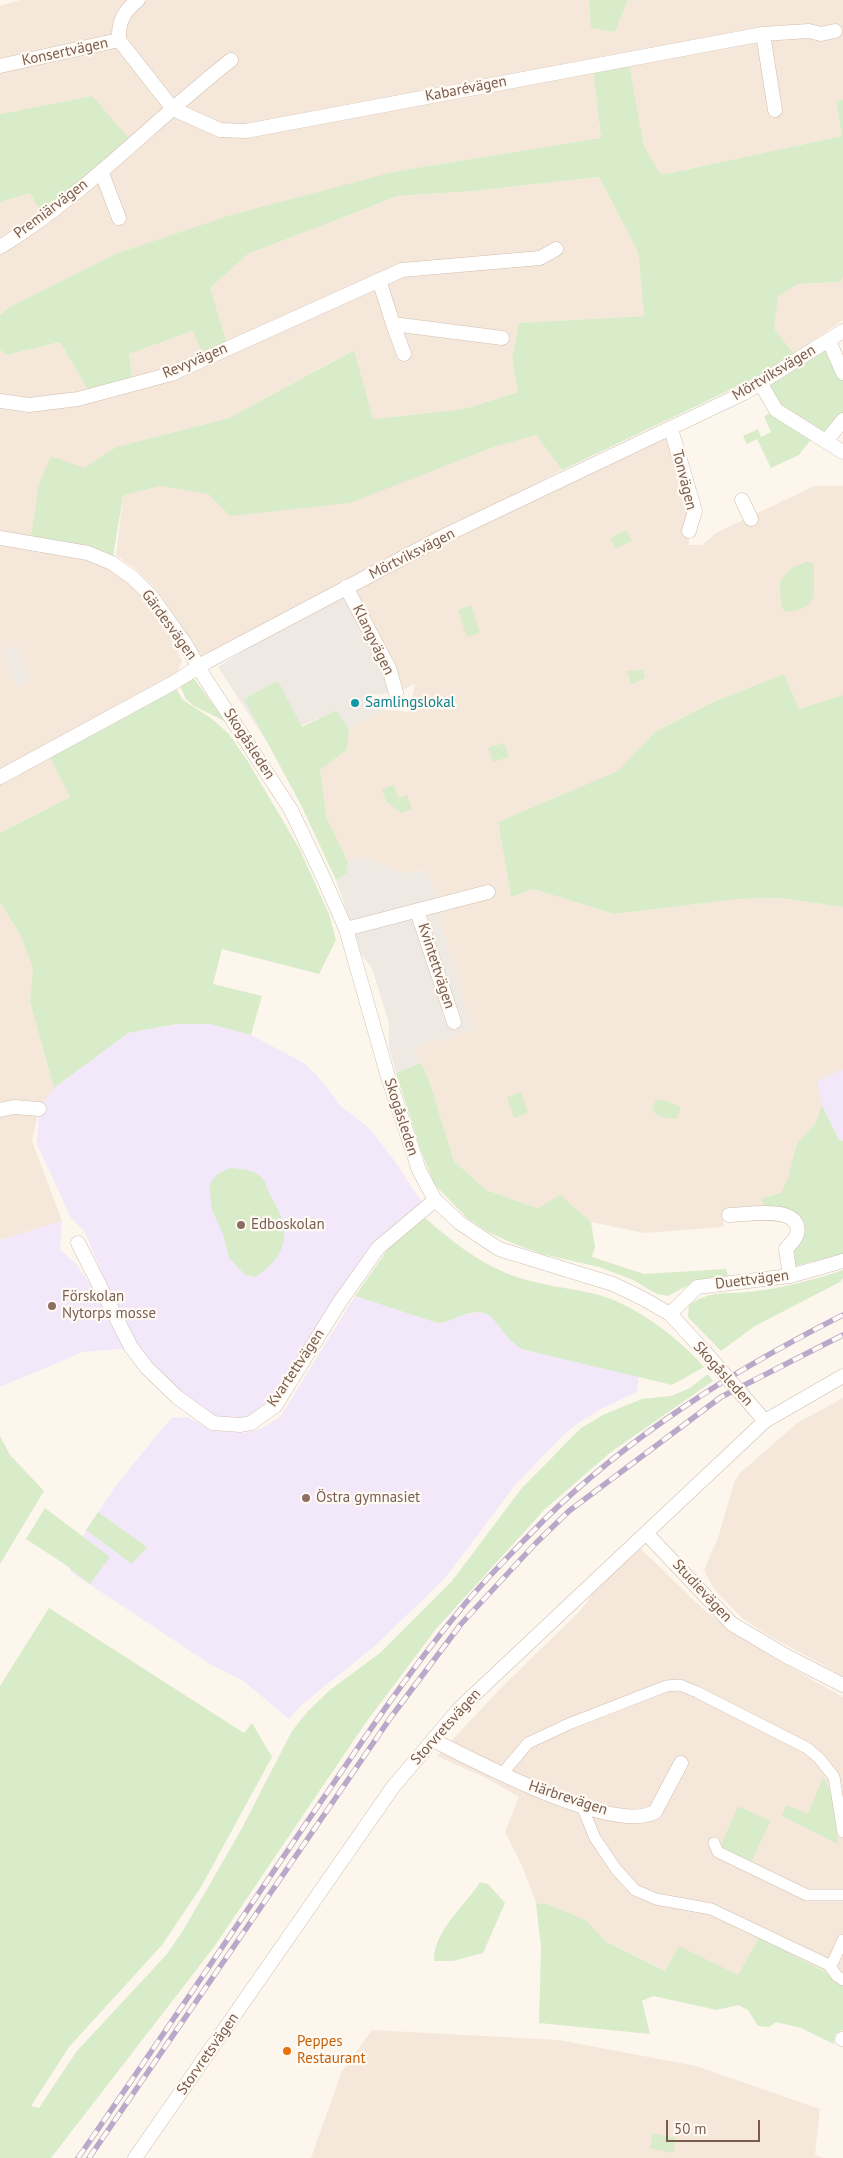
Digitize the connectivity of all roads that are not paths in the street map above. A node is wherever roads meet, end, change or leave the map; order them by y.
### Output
1 (138, 0) edge
2 (835, 31) dead end
3 (763, 34) junction
4 (119, 40) junction
5 (231, 60) dead end
6 (0, 66) edge
7 (174, 108) junction
8 (775, 110) dead end
9 (101, 171) junction
10 (119, 218) dead end
11 (0, 247) edge
12 (556, 249) dead end
13 (379, 280) junction
14 (393, 324) junction
15 (843, 331) edge
16 (502, 338) dead end
17 (828, 341) junction
18 (404, 354) dead end
19 (843, 373) edge
20 (761, 384) junction
21 (0, 401) edge
22 (843, 420) edge
23 (671, 428) junction
24 (826, 441) junction
25 (843, 452) edge
26 (742, 500) dead end
27 (751, 519) dead end
28 (689, 531) dead end
29 (0, 538) edge
30 (346, 587) junction
31 (199, 666) junction
32 (396, 694) dead end
33 (0, 777) edge
34 (488, 892) dead end
35 (418, 911) junction
36 (346, 930) junction
37 (454, 1022) dead end
38 (39, 1109) dead end
39 (0, 1110) edge
40 (435, 1200) junction
41 (729, 1216) dead end
42 (78, 1243) dead end
43 (843, 1262) edge
44 (790, 1276) junction
45 (670, 1314) junction
46 (843, 1376) edge
47 (765, 1421) junction
48 (646, 1533) junction
49 (843, 1685) edge
50 (433, 1740) junction
51 (681, 1762) dead end
52 (502, 1774) junction
53 (582, 1806) junction
54 (843, 1832) edge
55 (714, 1843) dead end
56 (843, 1895) edge
57 (843, 1940) edge
58 (829, 1966) junction
59 (843, 1980) edge
60 (135, 2158) edge

1 - 4 street
2 - 3 street, Kabarévägen
3 - 7 street, Kabarévägen
3 - 8 street
4 - 6 street, Konsertvägen
4 - 7 street, Konsertvägen
5 - 7 street
7 - 9 street, Premiärvägen
9 - 10 street, Premiärvägen
9 - 11 street, Premiärvägen
12 - 13 street, Revyvägen
13 - 14 street
13 - 21 street, Revyvägen
14 - 16 street
14 - 18 street
15 - 17 street, Mörtviksvägen
17 - 19 street, Mörtviksvägen
17 - 20 street, Mörtviksvägen
20 - 23 street, Mörtviksvägen
20 - 24 street
22 - 24 street
23 - 28 street, Tonvägen
23 - 30 street, Mörtviksvägen
24 - 25 street
26 - 27 street
29 - 31 street, Gärdesvägen
30 - 31 street, Mörtviksvägen
30 - 32 street, Klangvägen
31 - 33 street, Mörtviksvägen
31 - 36 street, Skogåsleden
34 - 35 street, Kvintettvägen
35 - 36 street, Kvintettvägen
35 - 37 street, Kvintettvägen
36 - 40 street, Skogåsleden
38 - 39 street
40 - 42 street, Kvartettvägen
40 - 45 street, Skogåsleden
41 - 44 street
43 - 44 street, Duettvägen
44 - 45 street, Duettvägen
45 - 47 street, Skogåsleden, bridge
46 - 47 street, Storvretsvägen
47 - 48 street, Storvretsvägen
48 - 49 street, Studievägen
48 - 50 street, Storvretsvägen
50 - 52 street, Härbrevägen
50 - 60 street, Storvretsvägen
51 - 53 street, Härbrevägen
52 - 53 street, Härbrevägen
52 - 54 street
53 - 58 street
55 - 56 street
57 - 58 street
58 - 59 street

